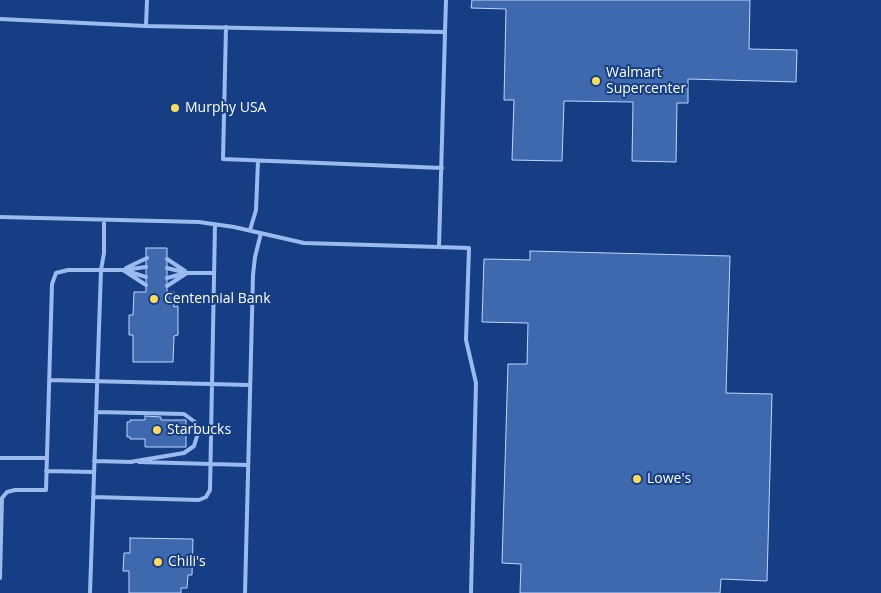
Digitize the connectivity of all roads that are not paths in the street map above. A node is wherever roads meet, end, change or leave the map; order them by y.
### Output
1 (147, 0) edge
2 (446, 0) edge
3 (0, 19) edge
4 (146, 26) junction
5 (226, 27) junction
6 (445, 32) junction
7 (258, 161) junction
8 (442, 168) junction
9 (0, 217) edge
10 (104, 220) junction
11 (215, 224) junction
12 (250, 230) junction
13 (261, 233) junction
14 (439, 247) junction
15 (147, 258) dead end
16 (167, 259) dead end
17 (146, 267) dead end
18 (167, 268) dead end
19 (101, 270) junction
20 (123, 270) junction
21 (187, 273) junction
22 (214, 273) junction
23 (146, 277) dead end
24 (167, 278) dead end
25 (146, 285) dead end
26 (167, 286) dead end
27 (49, 380) junction
28 (96, 381) junction
29 (213, 385) junction
30 (250, 385) junction
31 (96, 412) junction
32 (0, 458) edge
33 (47, 458) junction
34 (94, 461) junction
35 (130, 462) junction
36 (212, 464) junction
37 (248, 465) junction
38 (46, 471) junction
39 (94, 472) junction
40 (93, 497) junction
41 (0, 578) edge
42 (90, 593) edge
43 (245, 593) edge
44 (471, 593) edge

1 - 4 lane
2 - 6 lane
3 - 4 lane
4 - 5 lane
5 - 6 lane
5 - 7 lane
6 - 8 lane
7 - 8 lane
7 - 12 lane
8 - 14 lane
9 - 10 lane
10 - 11 lane
10 - 19 lane
11 - 12 lane
11 - 22 lane
12 - 13 lane
13 - 14 lane
13 - 30 lane
14 - 44 lane
15 - 20 lane
16 - 21 lane
17 - 20 lane
18 - 21 lane
19 - 20 lane
19 - 27 lane
19 - 28 lane
20 - 23 lane
20 - 25 lane
21 - 22 lane
21 - 24 lane
21 - 26 lane
22 - 29 lane
27 - 28 lane
27 - 33 lane
28 - 29 lane
28 - 31 lane
29 - 30 lane
29 - 36 lane
30 - 37 lane
31 - 34 lane
31 - 35 lane
32 - 33 lane
33 - 38 lane
34 - 35 lane
34 - 39 lane
35 - 36 lane
36 - 37 lane
36 - 40 lane
37 - 43 lane
38 - 39 lane
38 - 41 lane
39 - 40 lane
40 - 42 lane

